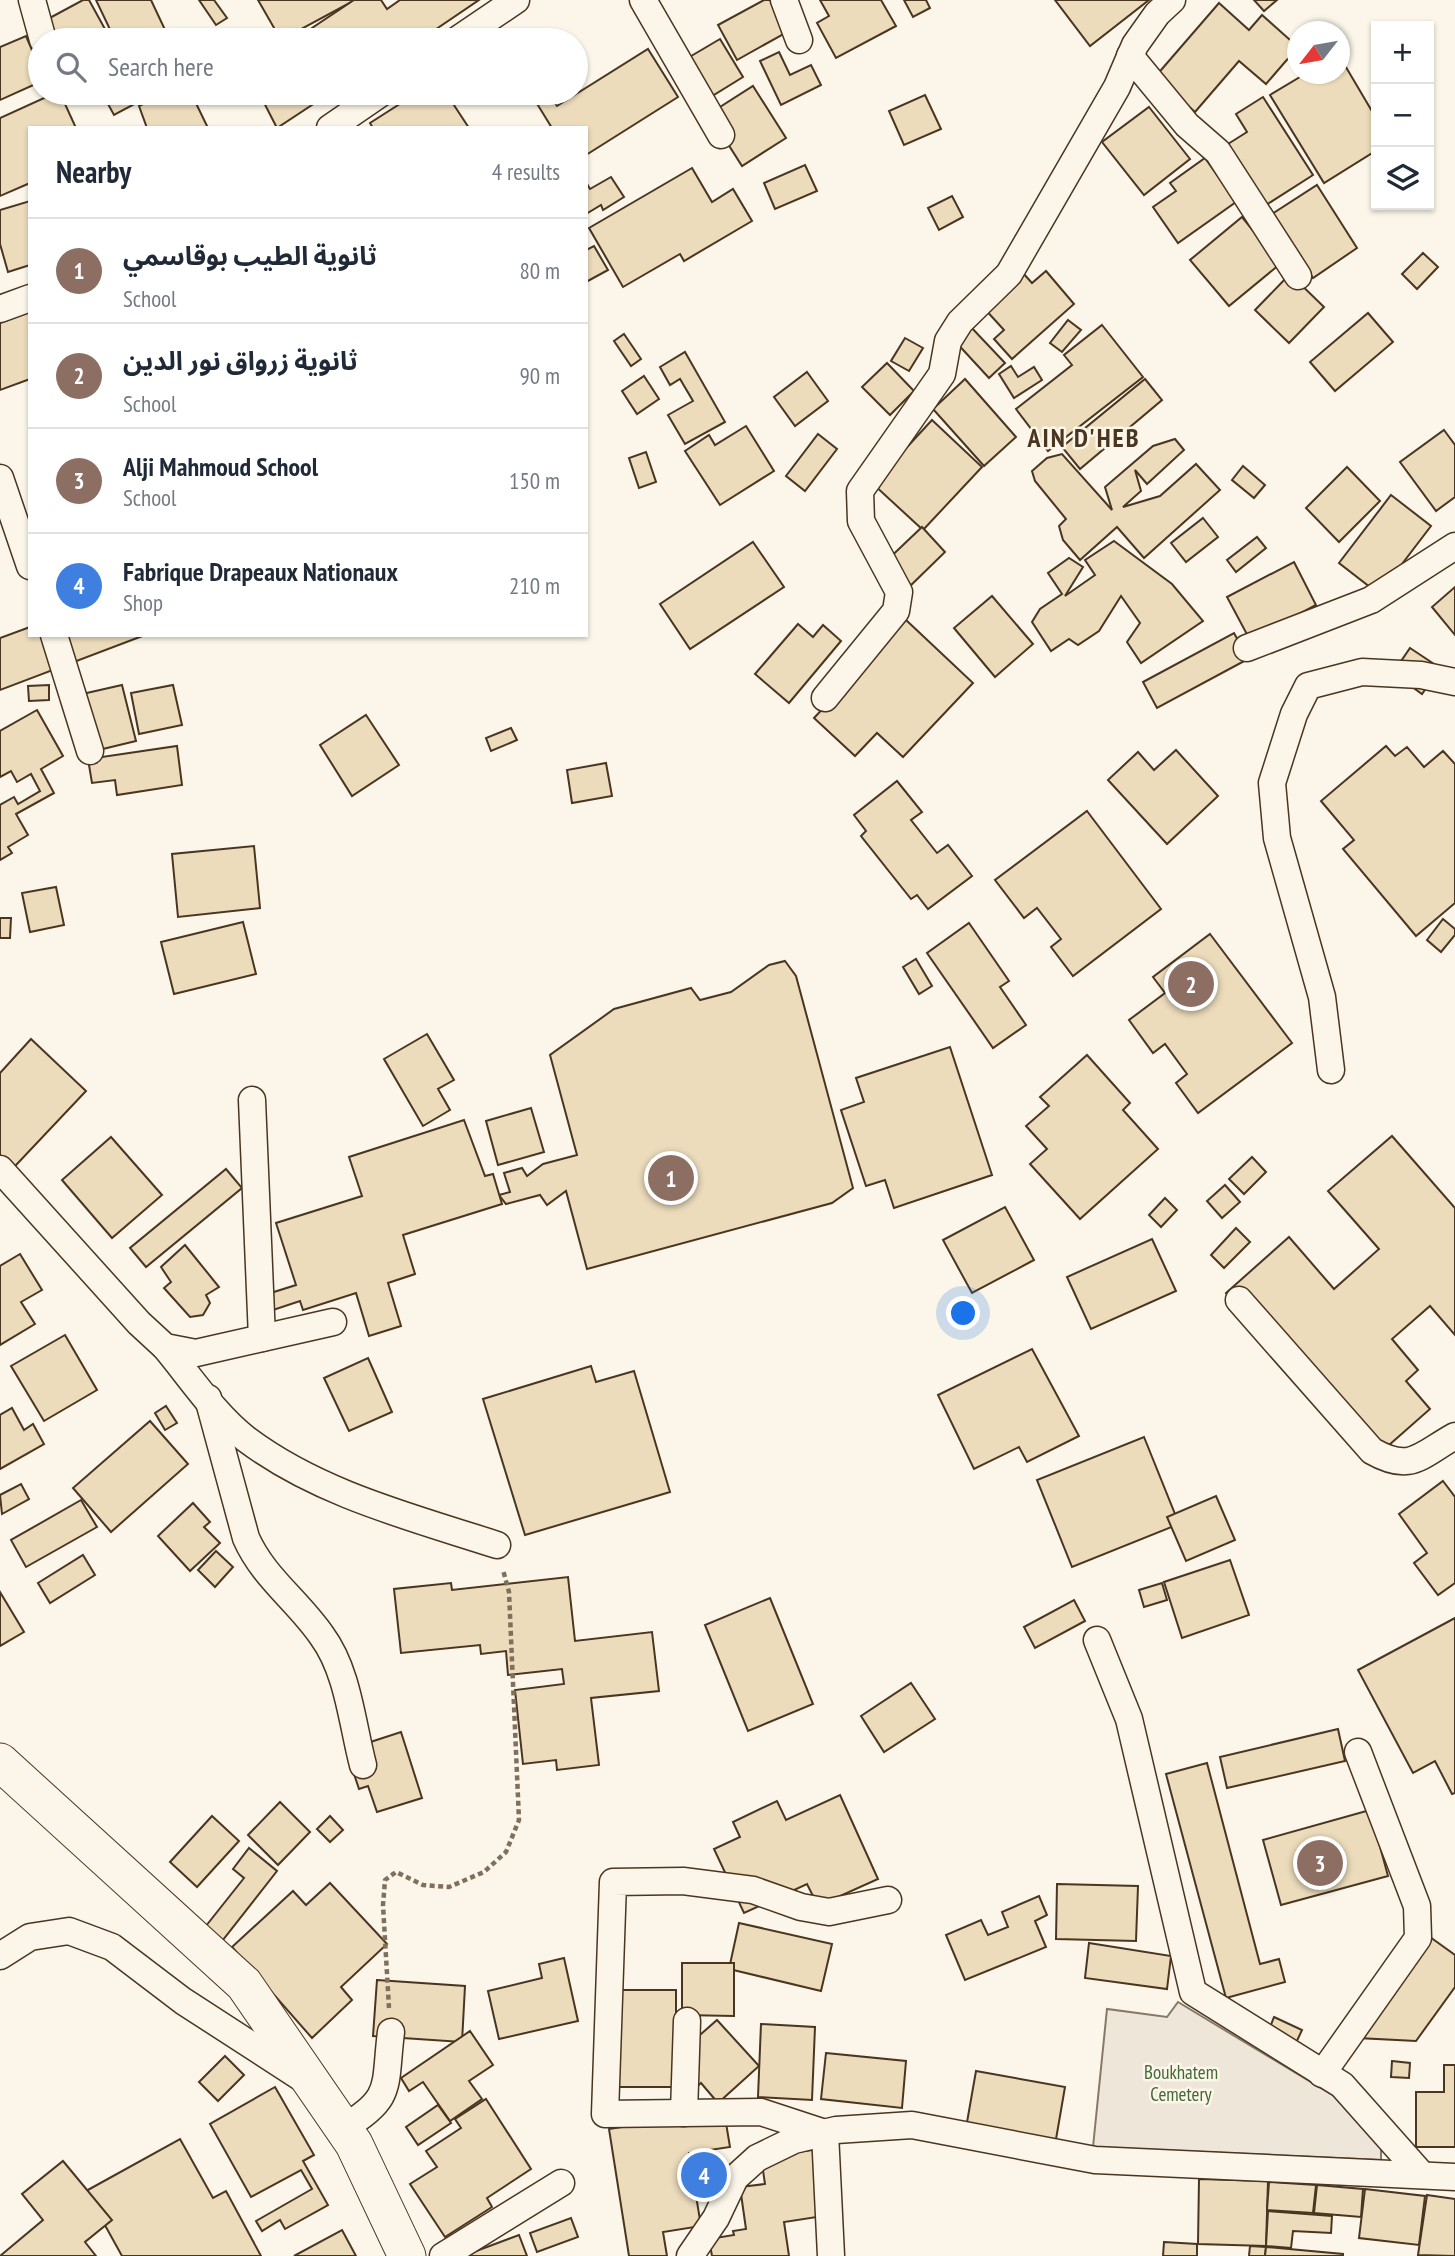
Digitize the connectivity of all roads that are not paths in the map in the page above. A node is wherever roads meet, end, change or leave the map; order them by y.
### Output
1 (32, 0) edge
2 (516, 0) edge
3 (643, 0) edge
4 (784, 0) edge
5 (1172, 0) edge
6 (40, 28) edge
7 (475, 28) edge
8 (799, 40) dead end
9 (1130, 56) junction
10 (364, 105) edge
11 (333, 126) edge
12 (721, 135) dead end
13 (1298, 276) dead end
14 (28, 299) edge
15 (0, 309) edge
16 (0, 478) edge
17 (1455, 546) edge
18 (28, 560) edge
19 (55, 637) edge
20 (1247, 648) dead end
21 (1455, 682) edge
22 (825, 698) dead end
23 (90, 751) dead end
24 (1331, 1070) dead end
25 (252, 1100) dead end
26 (0, 1169) edge
27 (1239, 1300) dead end
28 (333, 1322) dead end
29 (262, 1338) junction
30 (165, 1346) junction
31 (208, 1398) junction
32 (1455, 1436) edge
33 (497, 1545) road end
34 (1097, 1640) dead end
35 (1358, 1752) dead end
36 (0, 1762) edge
37 (363, 1765) dead end
38 (888, 1900) dead end
39 (0, 1929) edge
40 (30, 1937) junction
41 (0, 1956) edge
42 (687, 2021) dead end
43 (391, 2032) road end
44 (1322, 2074) junction
45 (314, 2086) junction
46 (684, 2113) junction
47 (343, 2128) junction
48 (825, 2133) junction
49 (1421, 2175) junction
50 (1455, 2177) edge
51 (561, 2183) dead end
52 (407, 2256) edge
53 (443, 2256) edge
54 (690, 2256) edge
55 (831, 2256) edge

1 - 6 street
2 - 7 street
3 - 12 street
4 - 8 street
5 - 9 street
9 - 13 street
9 - 22 street
10 - 11 street
14 - 15 street
16 - 18 street
17 - 20 street
19 - 23 street
21 - 24 street
25 - 29 street
26 - 30 street
27 - 32 street
28 - 29 street
29 - 30 street
30 - 31 street
31 - 33 street
31 - 37 street
34 - 44 street
35 - 44 street
36 - 45 street
38 - 46 street
39 - 40 street
40 - 41 street
40 - 45 street
42 - 46 street
43 - 47 street
44 - 49 street
45 - 47 street
46 - 48 street
47 - 52 street
48 - 49 street
48 - 54 street
48 - 55 street
49 - 50 street
51 - 53 street

